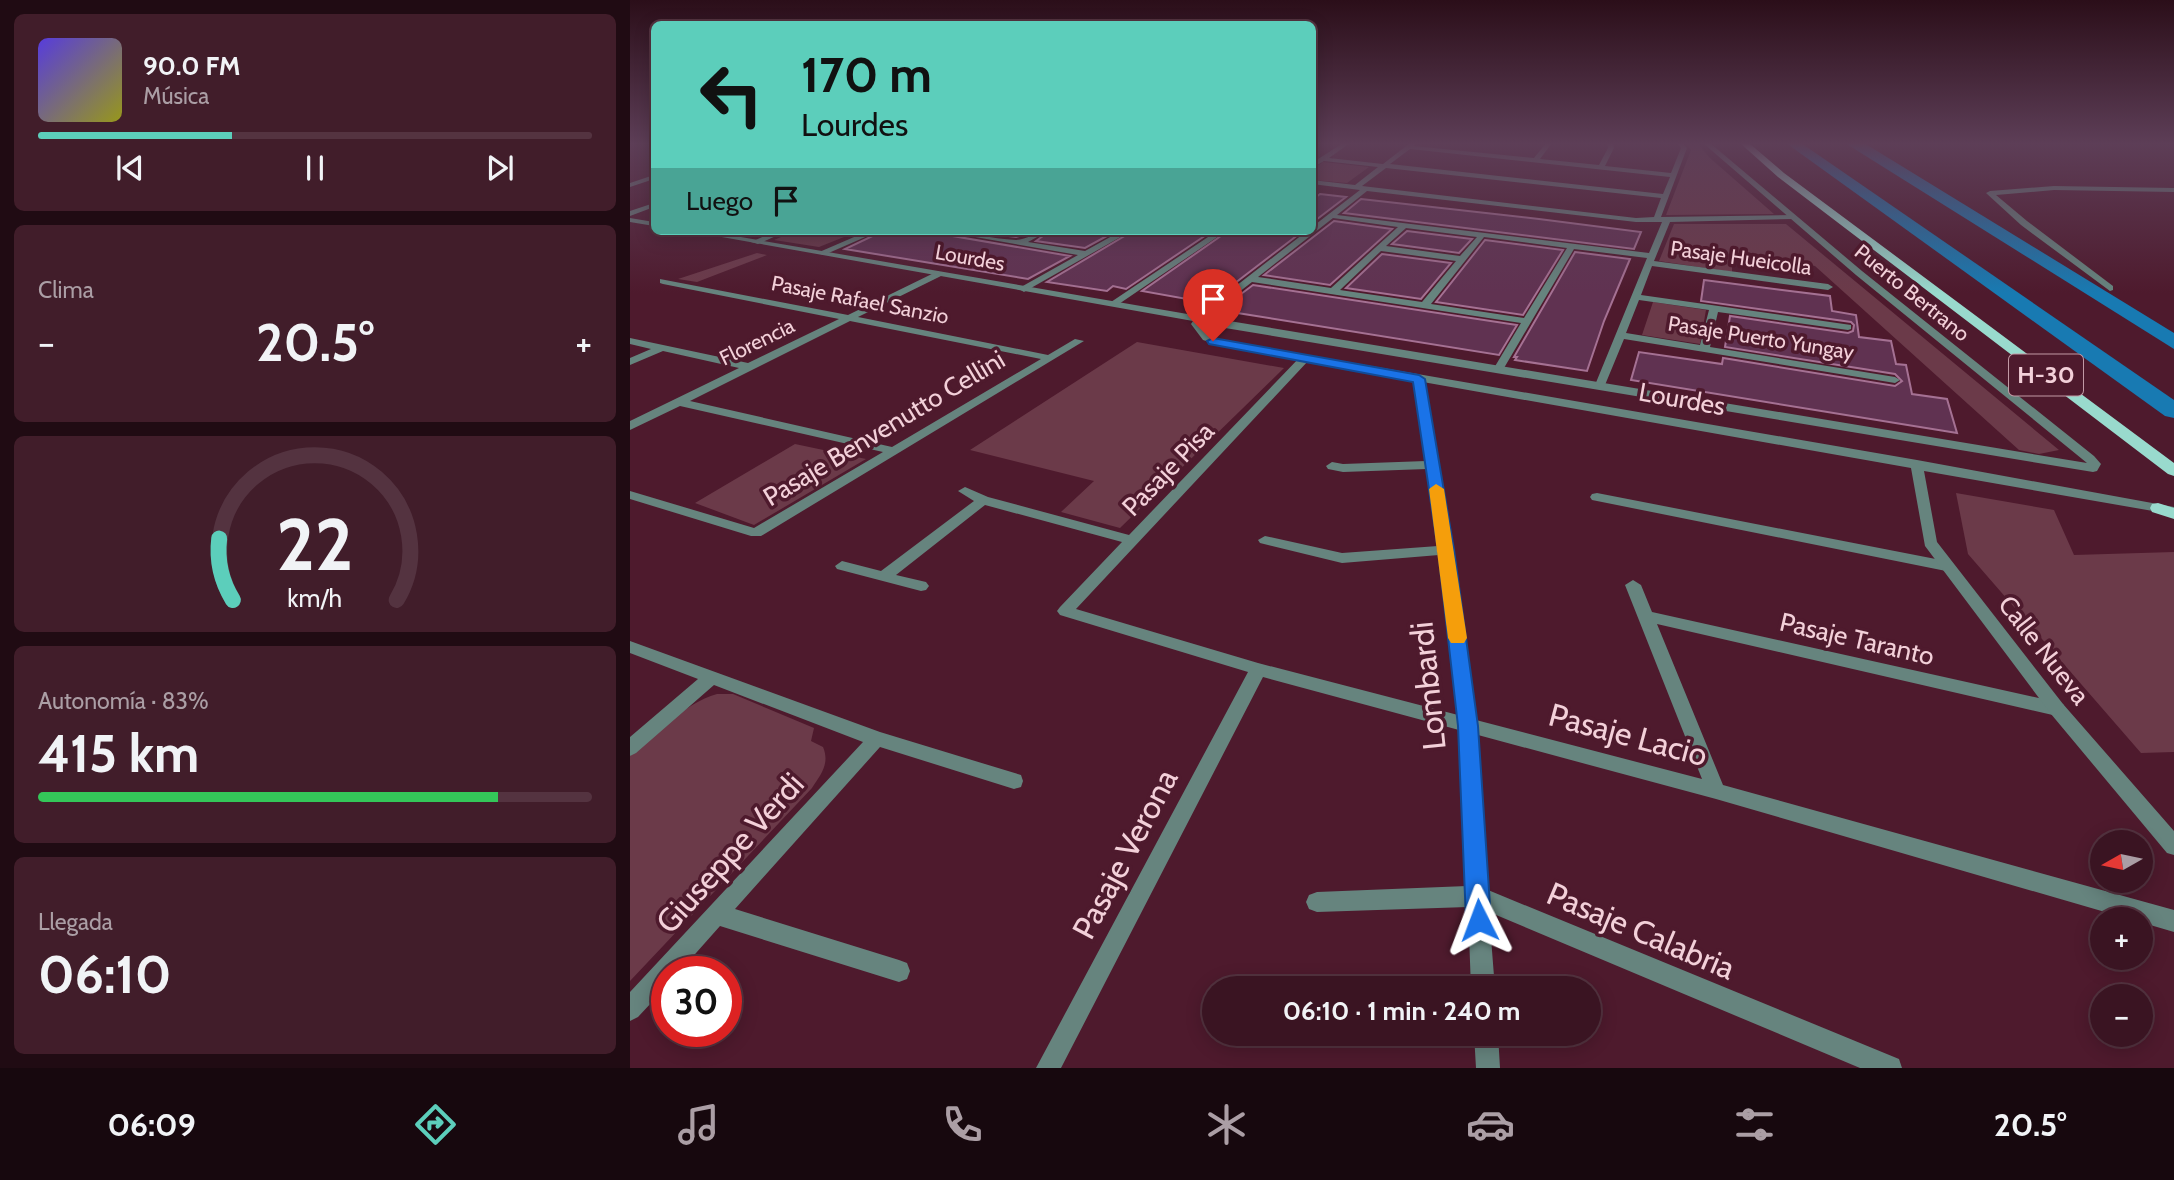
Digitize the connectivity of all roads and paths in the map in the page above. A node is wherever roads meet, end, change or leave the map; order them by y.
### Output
1 (1360, 193) edge
2 (1401, 193) edge
3 (1635, 193) edge
4 (1666, 193) edge
5 (1765, 193) edge
6 (1805, 193) edge
7 (1991, 193) edge
8 (1665, 196) junction
9 (651, 206) edge
10 (630, 214) edge
11 (1331, 216) junction
12 (1793, 217) junction
13 (630, 220) edge
14 (1661, 221) junction
15 (651, 224) edge
16 (1405, 225) junction
17 (1316, 228) edge
18 (715, 235) edge
19 (773, 235) edge
20 (865, 235) edge
21 (971, 235) edge
22 (1036, 235) edge
23 (1119, 235) edge
24 (1216, 235) edge
25 (1307, 235) edge
26 (1482, 235) junction
27 (755, 242) junction
28 (1020, 243) junction
29 (1572, 246) junction
30 (1380, 248) junction
31 (821, 253) junction
32 (1087, 254) junction
33 (1462, 259) junction
34 (1650, 259) junction
35 (938, 274) junction
36 (1252, 279) junction
37 (663, 281) dead end
38 (1828, 287) dead end
39 (2110, 288) dead end
40 (1024, 289) junction
41 (1333, 291) junction
42 (1635, 297) junction
43 (1113, 304) junction
44 (1424, 306) junction
45 (1714, 309) junction
46 (851, 317) junction
47 (1199, 319) junction
48 (1526, 321) junction
49 (1849, 327) dead end
50 (1620, 335) junction
51 (630, 341) edge
52 (1079, 341) dead end
53 (659, 349) junction
54 (1704, 349) junction
55 (1049, 358) junction
56 (1305, 358) junction
57 (630, 362) edge
58 (750, 367) junction
59 (1499, 368) junction
60 (1419, 379) junction
61 (1895, 380) dead end
62 (1600, 385) junction
63 (679, 402) junction
64 (630, 426) edge
65 (895, 451) junction
66 (1917, 464) junction
67 (1432, 465) junction
68 (1332, 466) dead end
69 (2093, 468) joint
70 (2174, 471) edge
71 (965, 491) dead end
72 (630, 495) edge
73 (1597, 498) dead end
74 (983, 500) junction
75 (2170, 509) edge
76 (1132, 540) junction
77 (1265, 540) dead end
78 (1446, 550) junction
79 (842, 566) dead end
80 (1946, 566) junction
81 (883, 577) junction
82 (1633, 585) dead end
83 (921, 586) dead end
84 (1065, 611) joint
85 (1646, 616) junction
86 (630, 647) edge
87 (1258, 670) junction
88 (712, 677) junction
89 (2057, 709) junction
90 (1468, 726) junction
91 (877, 739) junction
92 (630, 748) edge
93 (1014, 781) dead end
94 (1717, 791) junction
95 (2174, 846) edge
96 (1477, 897) junction
97 (1317, 902) dead end
98 (716, 914) junction
99 (2174, 922) edge
100 (899, 971) dead end
101 (1482, 976) edge
102 (630, 1009) edge
103 (1487, 1046) edge
104 (1048, 1068) edge
105 (1488, 1068) edge
106 (1890, 1068) edge

1 - 11 street
2 - 14 street
3 - 8 street
4 - 8 street
5 - 12 street, Puerto Bertrano
6 - 70 main road, H-30
7 - 39 street
8 - 14 street
9 - 10 street
11 - 16 street, Pasaje Hueicolla
11 - 17 street
12 - 14 street
12 - 69 street, Puerto Bertrano
13 - 15 street
14 - 34 street
16 - 26 street, Pasaje Hueicolla
16 - 30 street
18 - 27 street, Lourdes
19 - 27 street
20 - 31 street
21 - 28 street
22 - 28 street
23 - 32 street
24 - 43 street
25 - 36 street
26 - 29 street, Pasaje Hueicolla
26 - 33 street
27 - 31 street, Lourdes
28 - 32 street
29 - 34 street, Pasaje Hueicolla
29 - 48 street
30 - 33 street
30 - 41 street
31 - 35 street, Lourdes
32 - 40 street
33 - 44 street
34 - 38 street, Pasaje Hueicolla
34 - 42 street
35 - 40 street, Lourdes
35 - 46 street, Florencia
36 - 41 street
36 - 47 street
37 - 46 street, Pasaje Rafael Sanzio
40 - 43 street, Lourdes
41 - 44 street
42 - 45 street
42 - 50 street
43 - 47 street, Lourdes
44 - 48 street
45 - 49 street
45 - 54 street
46 - 55 street, Pasaje Rafael Sanzio
46 - 58 street, Florencia
47 - 56 street, Lourdes
47 - 59 street, Lourdes
48 - 59 street
50 - 54 street, Pasaje Puerto Yungay
50 - 62 street
51 - 53 street
52 - 55 street, Pasaje Benvenutto Cellini
53 - 57 street
53 - 58 street
54 - 61 street, Pasaje Puerto Yungay
55 - 65 street, Pasaje Benvenutto Cellini
56 - 60 street, Lourdes
56 - 76 street, Pasaje Pisa
58 - 63 street, Florencia
59 - 62 street, Lourdes
60 - 66 street, Lourdes
60 - 67 street, Lombardi
62 - 69 street, Lourdes
63 - 64 street, Florencia
63 - 65 street
65 - 72 street, Pasaje Benvenutto Cellini
66 - 75 street, Lourdes
66 - 80 street, Calle Nueva
67 - 68 street
67 - 78 street, Lombardi
71 - 74 street
73 - 80 street
74 - 76 street
74 - 81 street
76 - 84 street, Pasaje Pisa
77 - 78 street
78 - 90 street, Lombardi
79 - 81 street
80 - 89 street, Calle Nueva
81 - 83 street
82 - 85 street
84 - 87 street, Pasaje Lacio
85 - 89 street, Pasaje Taranto
85 - 94 street
86 - 88 street
87 - 90 street, Pasaje Lacio
87 - 104 street, Pasaje Verona
88 - 91 street
88 - 92 street
89 - 95 street, Calle Nueva
90 - 94 street, Pasaje Lacio
90 - 96 street, Lombardi
91 - 93 street
91 - 98 street, Giuseppe Verdi
94 - 99 street, Pasaje Lacio
96 - 97 street, Pasaje Calabria
96 - 101 street, Lombardi
96 - 106 street, Pasaje Calabria
98 - 100 street
98 - 102 street, Giuseppe Verdi
103 - 105 street

